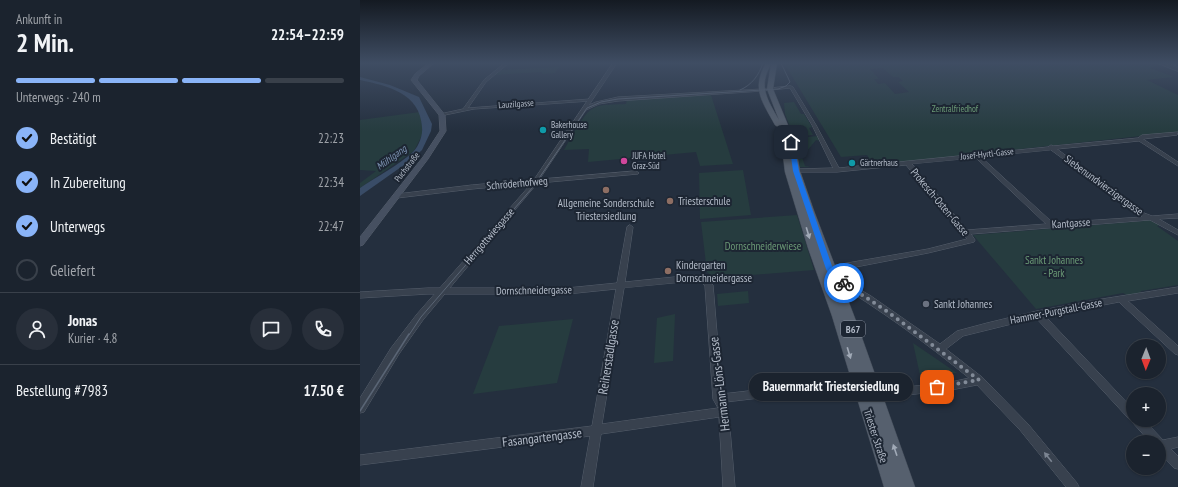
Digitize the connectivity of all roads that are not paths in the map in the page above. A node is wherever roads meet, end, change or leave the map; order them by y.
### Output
1 (419, 86) edge
2 (482, 86) edge
3 (600, 86) edge
4 (762, 86) edge
5 (767, 86) edge
6 (766, 90) junction
7 (629, 98) junction
8 (590, 100) junction
9 (596, 103) junction
10 (465, 109) junction
11 (584, 110) junction
12 (442, 115) junction
13 (1177, 133) edge
14 (1140, 139) junction
15 (1051, 148) junction
16 (976, 155) junction
17 (908, 163) junction
18 (1178, 164) edge
19 (837, 170) junction
20 (796, 171) junction
21 (636, 173) dead end
22 (535, 182) junction
23 (397, 196) junction
24 (1178, 216) edge
25 (1150, 218) junction
26 (1051, 225) junction
27 (630, 227) dead end
28 (965, 232) junction
29 (1178, 233) edge
30 (360, 243) edge
31 (831, 273) junction
32 (706, 282) joint
33 (620, 286) junction
34 (1178, 290) edge
35 (441, 291) junction
36 (360, 295) edge
37 (1121, 299) junction
38 (1037, 314) junction
39 (940, 349) junction
40 (1178, 351) edge
41 (979, 380) junction
42 (843, 386) dead end
43 (889, 393) dead end
44 (718, 399) junction
45 (360, 408) edge
46 (1126, 409) edge
47 (723, 412) junction
48 (1143, 427) edge
49 (597, 430) junction
50 (1151, 435) edge
51 (1178, 442) edge
52 (1166, 443) edge
53 (1166, 451) edge
54 (360, 460) edge
55 (1178, 464) edge
56 (587, 487) edge
57 (729, 487) edge
58 (892, 487) edge
59 (907, 487) edge
60 (1073, 487) edge

1 - 12 main road
2 - 10 street
3 - 8 street, Herrgottwiesgasse
4 - 6 main road, Triester Straße / B67
5 - 6 main road
6 - 7 street, Lauzilgasse
6 - 19 street
6 - 20 main road, Triester Straße / B67
6 -> 58 main road, Triester Straße / B67
7 - 8 street, Lauzilgasse
7 - 9 street, Lauzilgasse
8 - 9 street, Lauzilgasse
8 - 10 street, Lauzilgasse
8 - 11 street, Herrgottwiesgasse
9 - 11 street, Lauzilgasse
10 - 12 street, Lauzilgasse
11 - 22 street, Herrgottwiesgasse
12 - 23 main road, Puchstraße
13 - 14 street, Josef-Hyrtl-Gasse
14 - 15 street, Josef-Hyrtl-Gasse
14 - 18 street
15 - 16 street, Josef-Hyrtl-Gasse
15 - 25 street, Siebenundvierzigergasse
16 - 17 street, Josef-Hyrtl-Gasse
16 - 26 street
17 - 19 street, Josef-Hyrtl-Gasse
17 - 28 street, Prokesch-Osten-Gasse
19 - 20 street, Josef-Hyrtl-Gasse
20 - 31 main road, Triester Straße / B67
21 - 22 street, Schröderhofweg
22 - 23 street, Schröderhofweg
22 - 35 street, Herrgottwiesgasse
23 - 30 main road, Puchstraße
24 - 25 street, Kantgasse
25 - 26 street, Kantgasse
25 - 29 street, Siebenundvierzigergasse
26 - 28 street, Kantgasse
27 - 33 street, Reiherstadlgasse
28 - 31 street, Prokesch-Osten-Gasse
31 - 39 street
59 -> 31 main road, Triester Straße / B67
32 - 33 street, Dornschneidergasse
32 - 44 street, Hermann-Löns-Gasse
33 - 35 street, Dornschneidergasse
33 - 49 street, Reiherstadlgasse
34 - 37 street, Hammer-Purgstall-Gasse
35 - 36 street, Dornschneidergasse
35 - 45 street, Herrgottwiesgasse
37 - 38 street, Hammer-Purgstall-Gasse
37 - 40 street
38 - 39 street, Hammer-Purgstall-Gasse
38 - 46 street
39 - 41 street
41 - 43 street
60 -> 41 street
42 - 44 street
44 - 47 street, Hermann-Löns-Gasse
47 - 49 street, Fasangartengasse
47 - 57 street, Hermann-Löns-Gasse
48 - 50 street
49 - 54 street, Fasangartengasse
49 - 56 street, Reiherstadlgasse
51 - 52 street
53 - 55 street

